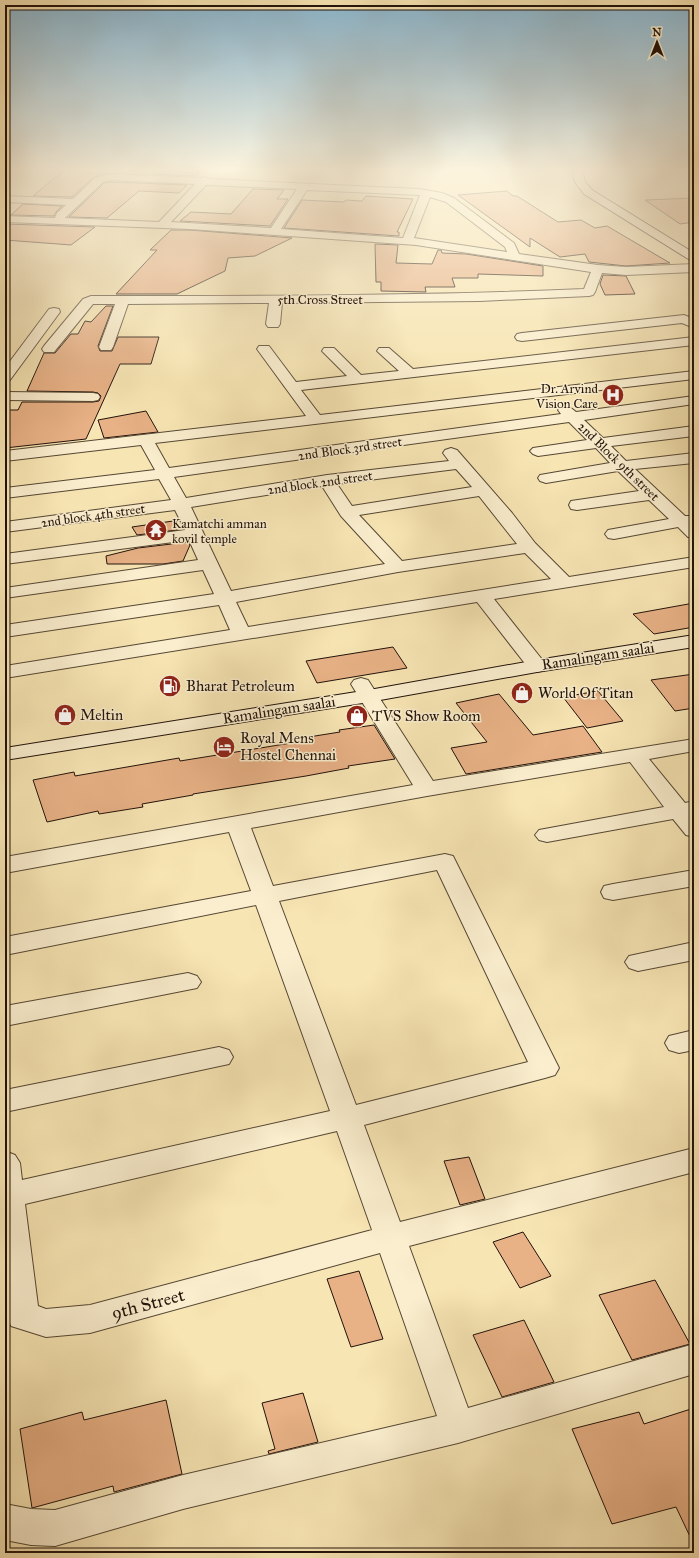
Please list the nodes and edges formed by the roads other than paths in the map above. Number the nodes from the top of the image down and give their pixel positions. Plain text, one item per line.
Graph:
1 (389, 241) edge
2 (504, 241) edge
3 (666, 241) edge
4 (682, 241) edge
5 (406, 242) joint
6 (694, 248) edge
7 (514, 256) junction
8 (694, 258) edge
9 (694, 268) edge
10 (598, 269) junction
11 (276, 299) junction
12 (123, 300) junction
13 (54, 312) dead end
14 (273, 324) dead end
15 (694, 324) edge
16 (522, 337) dead end
17 (694, 340) edge
18 (106, 347) dead end
19 (49, 349) dead end
20 (264, 349) dead end
21 (329, 351) dead end
22 (384, 351) dead end
23 (410, 373) junction
24 (694, 375) edge
25 (5, 377) edge
26 (357, 379) junction
27 (291, 387) junction
28 (541, 393) junction
29 (5, 396) edge
30 (93, 397) dead end
31 (694, 400) edge
32 (573, 417) junction
33 (316, 420) junction
34 (694, 431) edge
35 (437, 436) junction
36 (146, 440) junction
37 (599, 443) junction
38 (538, 451) dead end
39 (5, 456) edge
40 (694, 458) edge
41 (460, 464) junction
42 (622, 466) junction
43 (164, 474) junction
44 (546, 478) dead end
45 (327, 480) junction
46 (483, 490) junction
47 (5, 493) edge
48 (653, 494) junction
49 (181, 504) junction
50 (577, 505) dead end
51 (347, 512) junction
52 (688, 520) edge
53 (5, 527) edge
54 (694, 533) edge
55 (195, 534) junction
56 (614, 534) dead end
57 (529, 547) junction
58 (5, 559) edge
59 (694, 562) edge
60 (209, 564) junction
61 (398, 567) junction
62 (565, 583) junction
63 (5, 593) edge
64 (483, 597) junction
65 (225, 598) junction
66 (694, 629) edge
67 (5, 631) edge
68 (242, 635) junction
69 (694, 641) edge
70 (533, 661) junction
71 (5, 672) edge
72 (365, 690) junction
73 (186, 718) junction
74 (5, 738) edge
75 (694, 745) edge
76 (5, 754) edge
77 (636, 756) junction
78 (427, 789) junction
79 (687, 809) edge
80 (238, 824) junction
81 (694, 830) edge
82 (547, 835) dead end
83 (5, 865) edge
84 (694, 878) edge
85 (613, 892) dead end
86 (264, 896) junction
87 (5, 946) edge
88 (694, 951) edge
89 (638, 962) dead end
90 (188, 982) dead end
91 (5, 1016) edge
92 (219, 1057) dead end
93 (5, 1101) edge
94 (347, 1118) junction
95 (694, 1160) edge
96 (5, 1163) edge
97 (9, 1195) junction
98 (389, 1238) junction
99 (694, 1359) edge
100 (458, 1427) junction
101 (5, 1522) edge

1 - 5 street
2 - 7 street
3 - 8 street
4 - 6 street
5 - 7 street
7 - 10 street
9 - 10 street
10 - 11 street, 5th Cross Street
11 - 12 street, 5th Cross Street
11 - 14 street
12 - 18 street
12 - 19 street, 5th Cross Street
13 - 25 street
15 - 16 street
17 - 23 street
20 - 27 street
21 - 26 street
22 - 23 street
23 - 26 street
24 - 28 street
26 - 27 street
27 - 33 street
28 - 32 street, 2nd Block 9th street
28 - 33 street
29 - 30 street
31 - 32 street, 2nd Block 3rd street
32 - 35 street, 2nd Block 3rd street
32 - 37 street, 2nd Block 9th street
33 - 36 street
34 - 37 street
35 - 41 street
35 - 43 street, 2nd Block 3rd street
36 - 39 street
36 - 43 street
37 - 38 street
37 - 42 street, 2nd Block 9th street
40 - 42 street
41 - 45 street, 2nd block 2nd street
41 - 46 street
42 - 44 street
42 - 48 street, 2nd Block 9th street
43 - 47 street, 2nd Block 3rd street
43 - 49 street
45 - 49 street, 2nd block 2nd street
45 - 51 street
46 - 51 street
46 - 57 street
48 - 50 street
48 - 52 street, 2nd Block 9th street
49 - 53 street, 2nd block 4th street
49 - 55 street
51 - 61 street
52 - 54 street, 2nd Block 9th street
52 - 56 street
55 - 58 street
55 - 60 street
57 - 61 street
57 - 62 street
59 - 62 street
60 - 63 street
60 - 65 street
61 - 65 street
62 - 64 street
64 - 68 street
64 - 70 street
65 - 67 street
65 - 68 street
66 - 70 street
68 - 71 street
69 - 70 street, Ramalingam saalai
70 - 72 street, Ramalingam saalai
72 - 73 street, Ramalingam saalai
72 - 78 street
73 - 74 street
73 - 76 street, Ramalingam saalai
75 - 77 street
77 - 78 street
77 - 79 street
78 - 80 street
79 - 81 street
79 - 82 street
80 - 83 street
80 - 86 street
84 - 85 street
86 - 87 street
86 - 94 street
86 - 94 street
88 - 89 street
90 - 91 street
92 - 93 street
94 - 97 street
94 - 98 street
95 - 98 street
96 - 97 street
97 - 98 street, 9th Street
98 - 100 street
99 - 100 street
100 - 101 street

